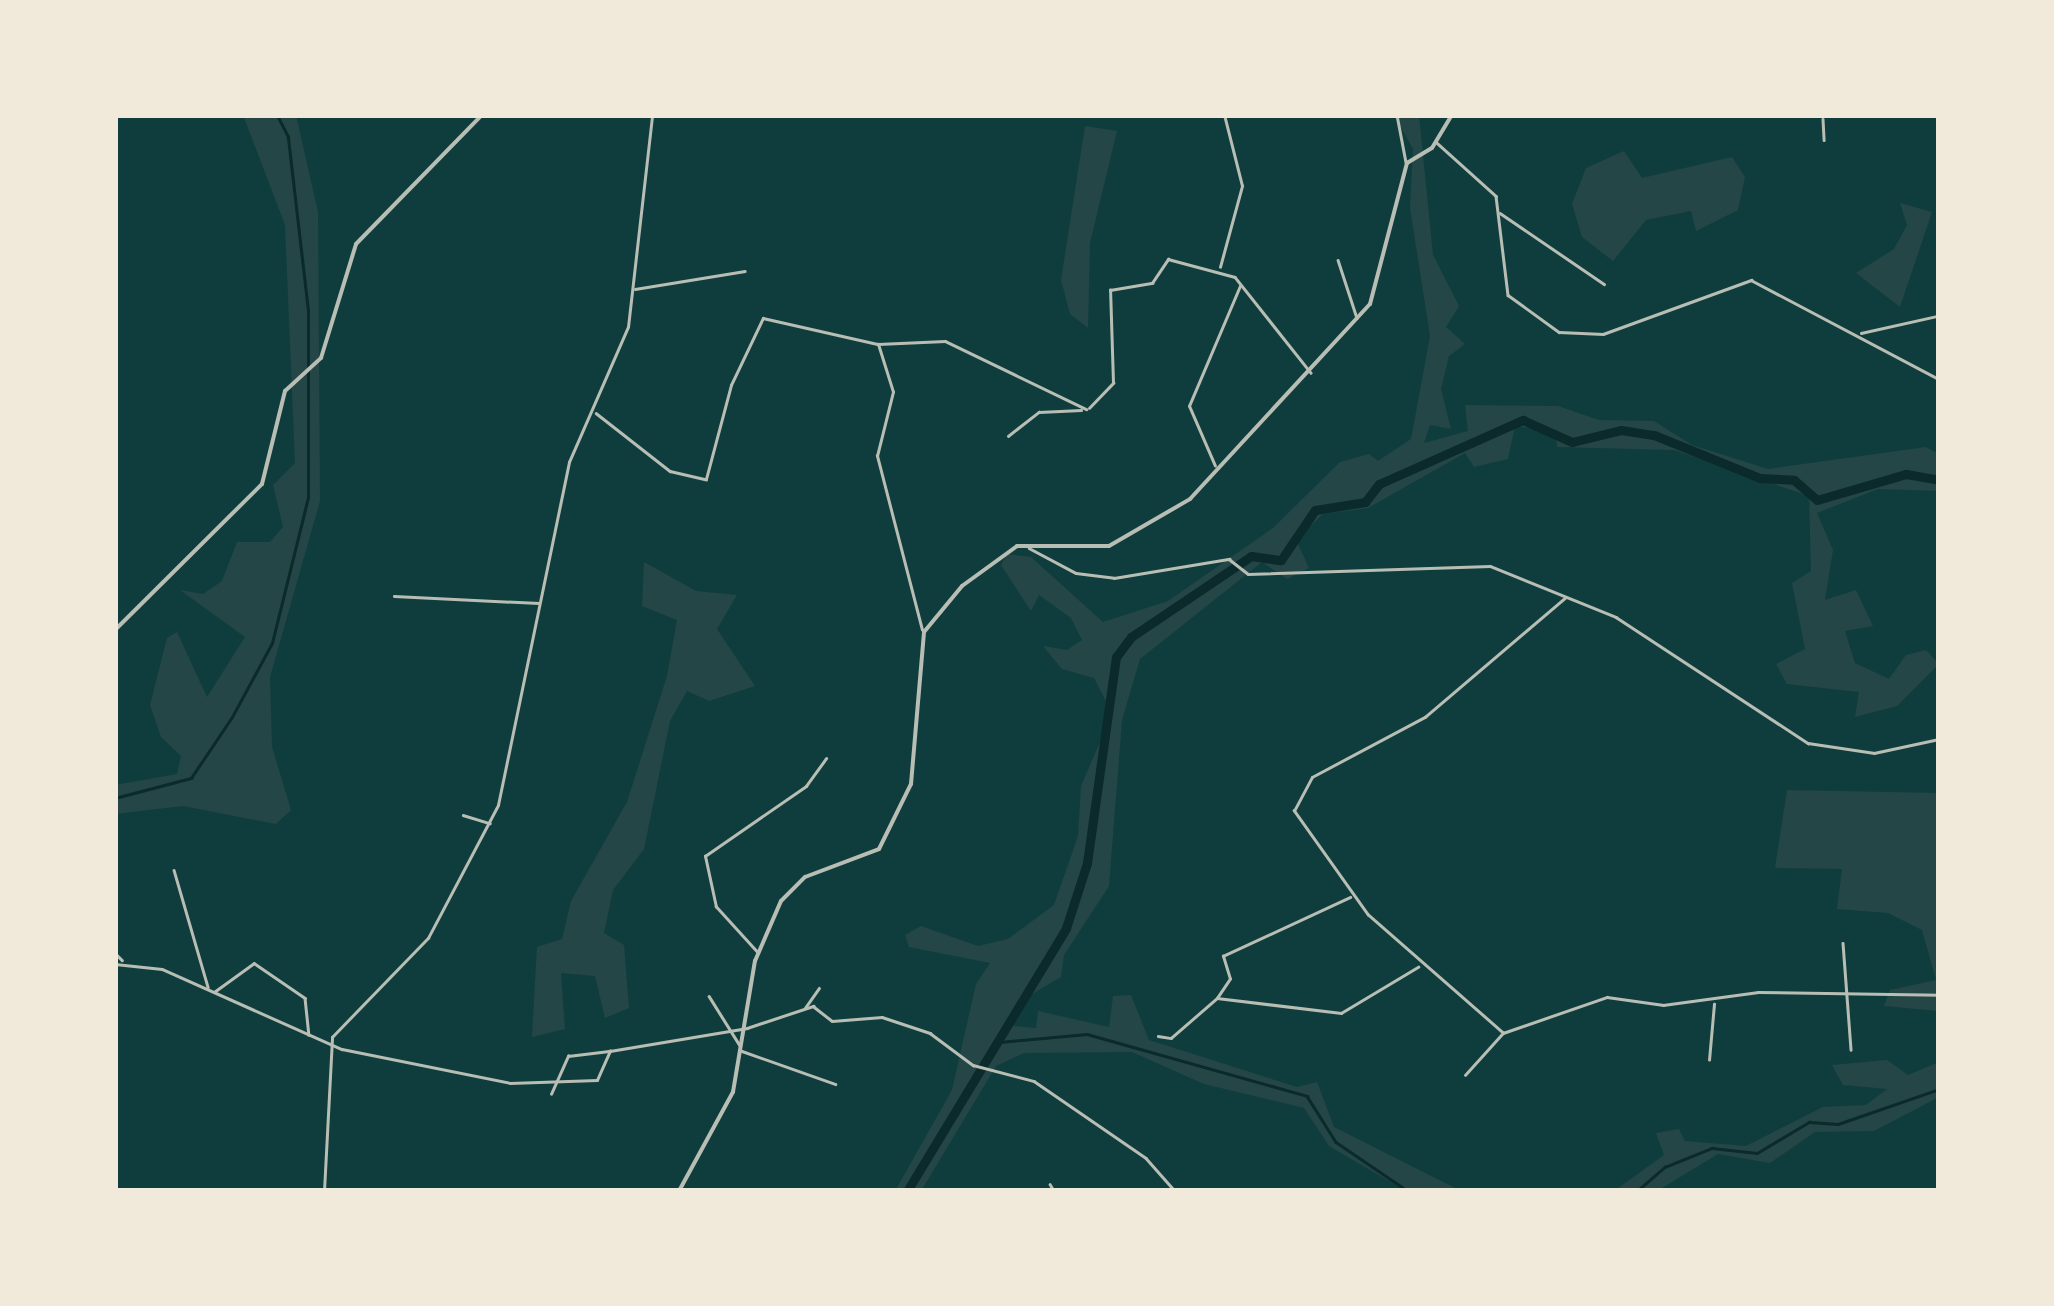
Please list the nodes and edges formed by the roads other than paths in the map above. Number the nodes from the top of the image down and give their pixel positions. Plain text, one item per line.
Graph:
1 (482, 115) edge
2 (652, 115) edge
3 (1224, 115) edge
4 (1397, 115) edge
5 (1452, 115) edge
6 (1791, 115) edge
7 (1900, 115) edge
8 (1800, 116) edge
9 (1822, 119) junction
10 (1824, 140) dead end
11 (1436, 142) junction
12 (1407, 164) junction
13 (1499, 213) junction
14 (1338, 260) dead end
15 (1219, 269) junction
16 (745, 272) dead end
17 (1604, 284) dead end
18 (1240, 285) junction
19 (634, 289) junction
20 (1938, 316) edge
21 (1358, 320) junction
22 (1858, 334) junction
23 (878, 344) junction
24 (1311, 373) junction
25 (1939, 379) edge
26 (1086, 409) junction
27 (594, 411) junction
28 (1008, 436) dead end
29 (1215, 466) junction
30 (1018, 546) junction
31 (394, 596) dead end
32 (1566, 596) junction
33 (541, 603) junction
34 (115, 630) edge
35 (924, 632) junction
36 (1939, 739) edge
37 (826, 758) dead end
38 (463, 815) dead end
39 (492, 824) junction
40 (174, 870) dead end
41 (1351, 896) junction
42 (1843, 942) dead end
43 (115, 953) edge
44 (758, 953) junction
45 (124, 961) junction
46 (115, 964) edge
47 (1420, 967) junction
48 (819, 988) dead end
49 (211, 991) junction
50 (1846, 995) junction
51 (1939, 995) edge
52 (709, 996) dead end
53 (1217, 998) junction
54 (1714, 1002) junction
55 (804, 1008) junction
56 (747, 1028) junction
57 (723, 1031) junction
58 (1503, 1033) junction
59 (1158, 1036) dead end
60 (309, 1037) junction
61 (330, 1045) junction
62 (1851, 1050) dead end
63 (610, 1051) junction
64 (744, 1055) junction
65 (1709, 1060) dead end
66 (1465, 1075) dead end
67 (550, 1082) junction
68 (835, 1084) dead end
69 (551, 1094) dead end
70 (1050, 1184) dead end
71 (324, 1191) edge
72 (679, 1191) edge
73 (1054, 1191) edge
74 (1176, 1191) edge

1 - 34 street
2 - 19 street
3 - 15 street
4 - 12 street
5 - 11 street
6 - 8 street
7 - 9 street
8 - 9 street
9 - 10 street
11 - 12 street
11 - 13 street
12 - 21 street
13 - 17 street
13 - 22 street
14 - 21 street
15 - 18 street
15 - 26 street
16 - 19 street
18 - 24 street
18 - 29 street
19 - 27 street
20 - 22 street
21 - 24 street
22 - 25 street
23 - 26 street
23 - 27 street
23 - 35 street
24 - 29 street
26 - 28 street
27 - 33 street
29 - 30 street
30 - 32 street
30 - 35 street
31 - 33 street
32 - 36 street
32 - 41 street
33 - 39 street
35 - 44 street
37 - 44 street
38 - 39 street
39 - 61 street
40 - 49 street
41 - 47 street
41 - 53 street
42 - 50 street
43 - 45 street
44 - 56 street
45 - 46 street
45 - 49 street
47 - 53 street
47 - 58 street
48 - 55 street
49 - 60 street
49 - 60 street
50 - 51 street
50 - 54 street
50 - 62 street
52 - 57 street
53 - 59 street
54 - 58 street
54 - 65 street
55 - 56 street
55 - 74 street
56 - 57 street
56 - 64 street
57 - 63 street
57 - 64 street
58 - 66 street
60 - 61 street
61 - 67 street
61 - 71 street
63 - 67 street
63 - 67 street
64 - 68 street
64 - 72 street
67 - 69 street
70 - 73 street

